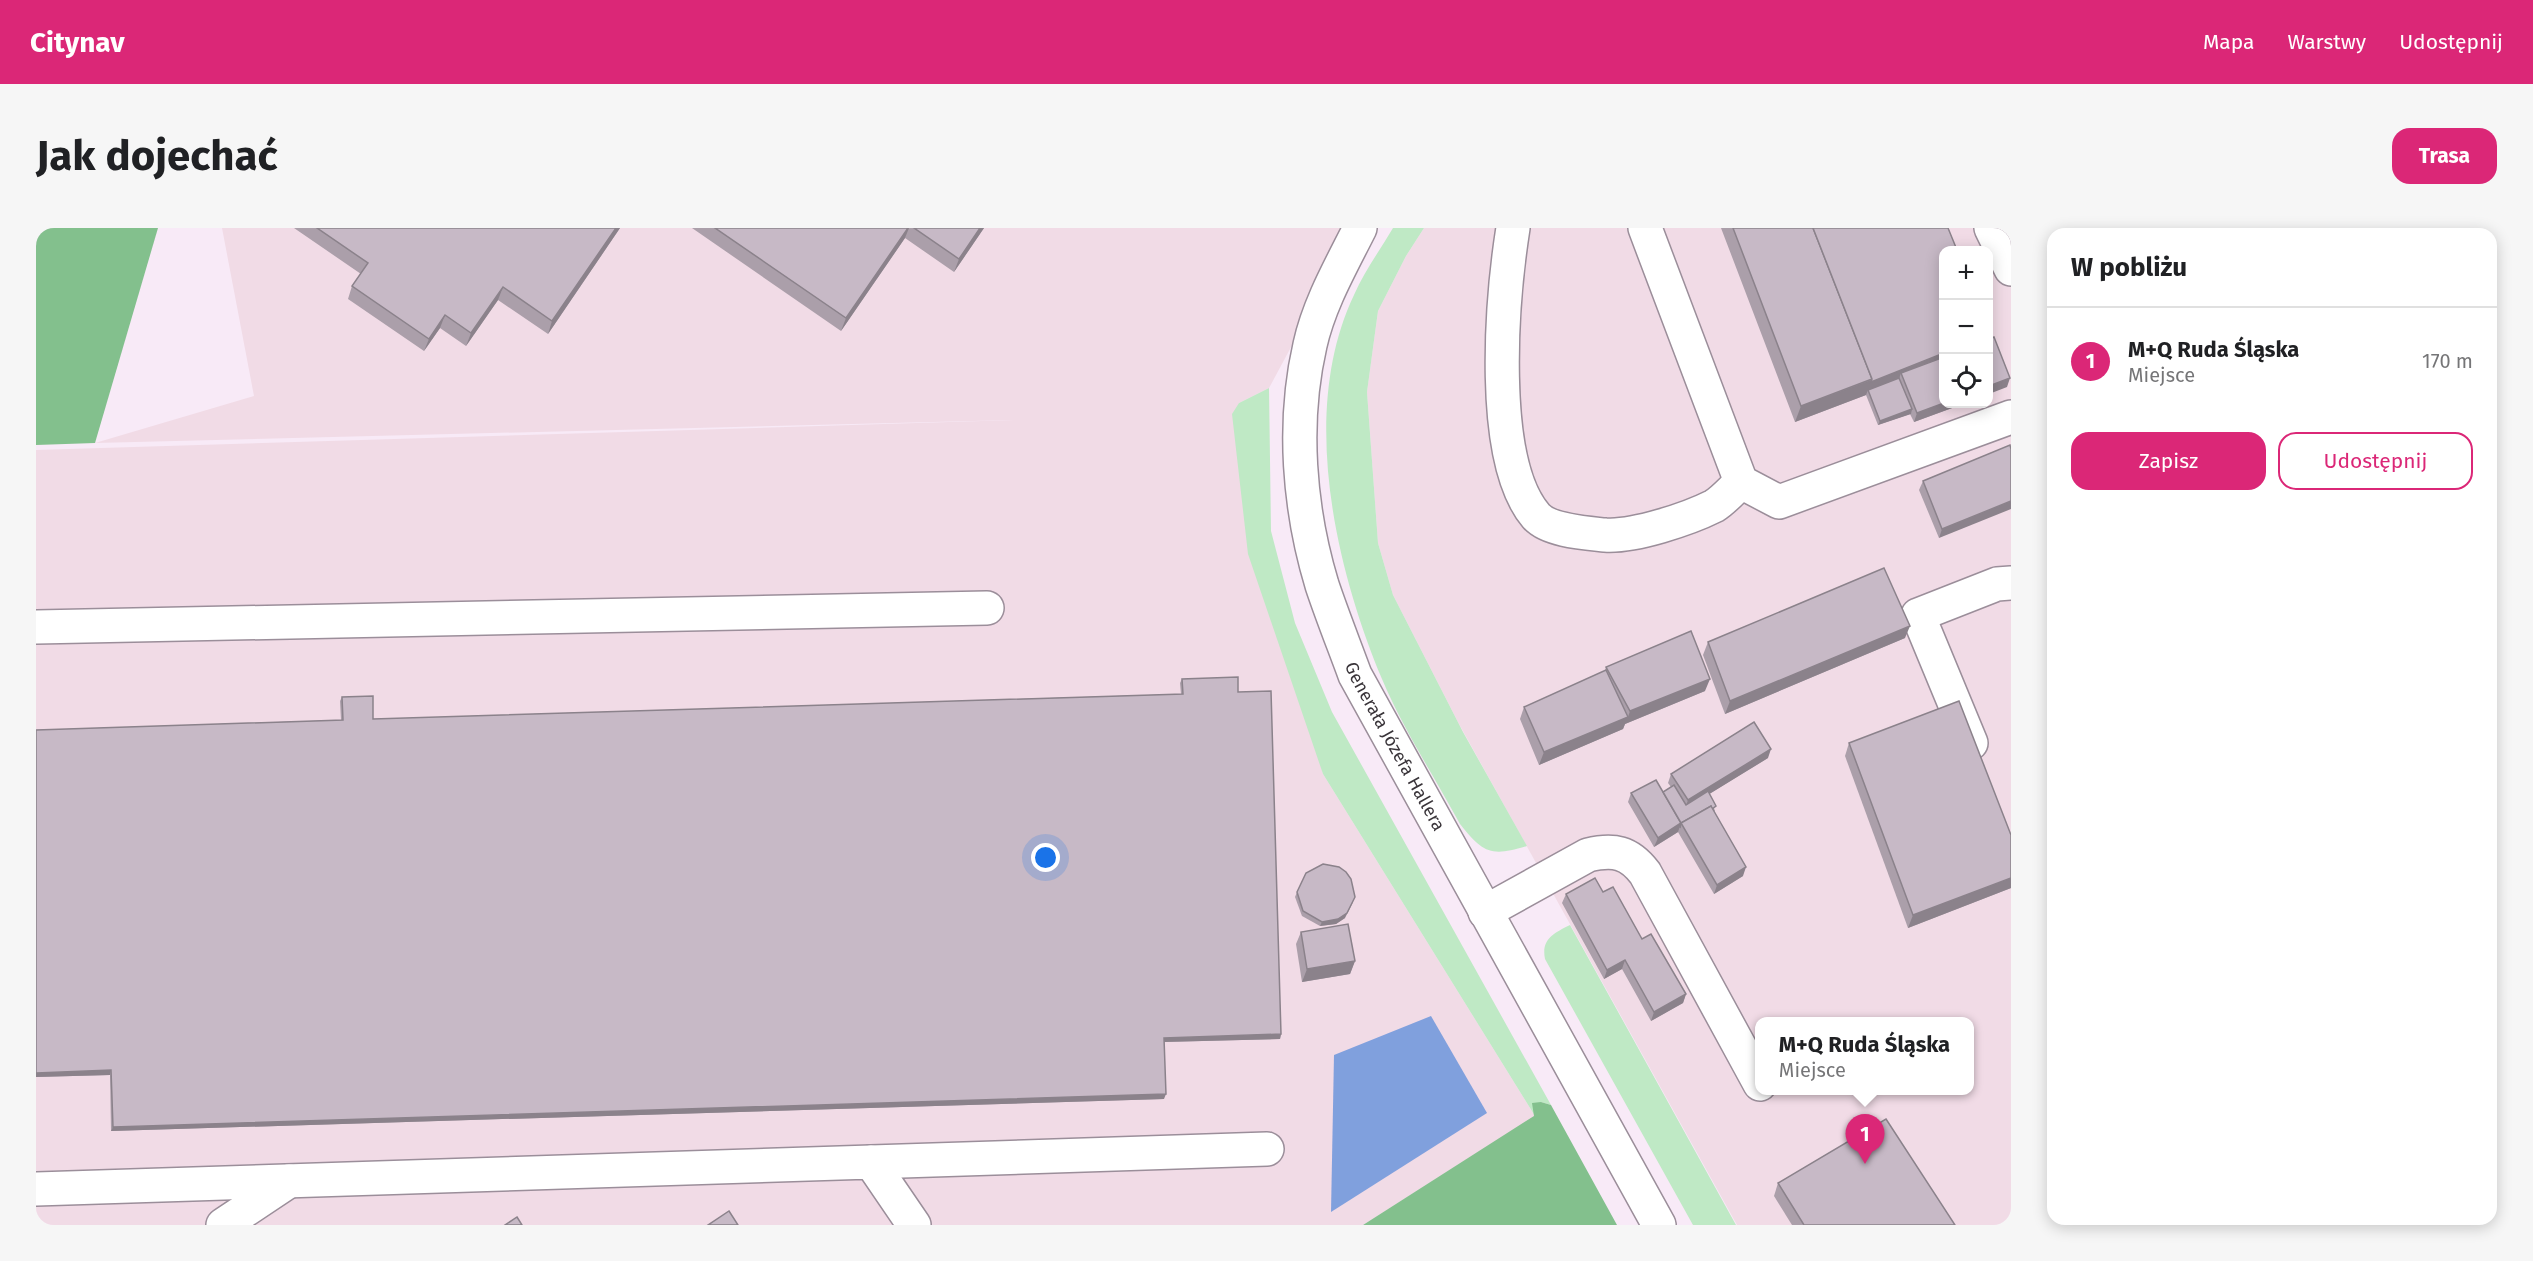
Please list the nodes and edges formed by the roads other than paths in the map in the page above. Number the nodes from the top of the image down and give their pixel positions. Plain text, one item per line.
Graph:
1 (1360, 228) edge
2 (1513, 228) edge
3 (1645, 228) edge
4 (1991, 228) edge
5 (2011, 269) edge
6 (2011, 417) edge
7 (1742, 482) junction
8 (2011, 584) edge
9 (987, 608) dead end
10 (36, 627) edge
11 (1984, 775) edge
12 (1485, 912) junction
13 (1755, 1074) edge
14 (1268, 1149) dead end
15 (871, 1162) junction
16 (290, 1181) junction
17 (36, 1189) edge
18 (223, 1225) edge
19 (914, 1225) edge
20 (1659, 1225) edge

1 - 12 street, Generała Józefa Hallera
2 - 7 street
3 - 7 street
4 - 5 street
6 - 7 street
8 - 11 street
9 - 10 street
12 - 13 street
12 - 20 street, Generała Józefa Hallera
14 - 15 street
15 - 16 street
15 - 19 street
16 - 17 street
16 - 18 street

